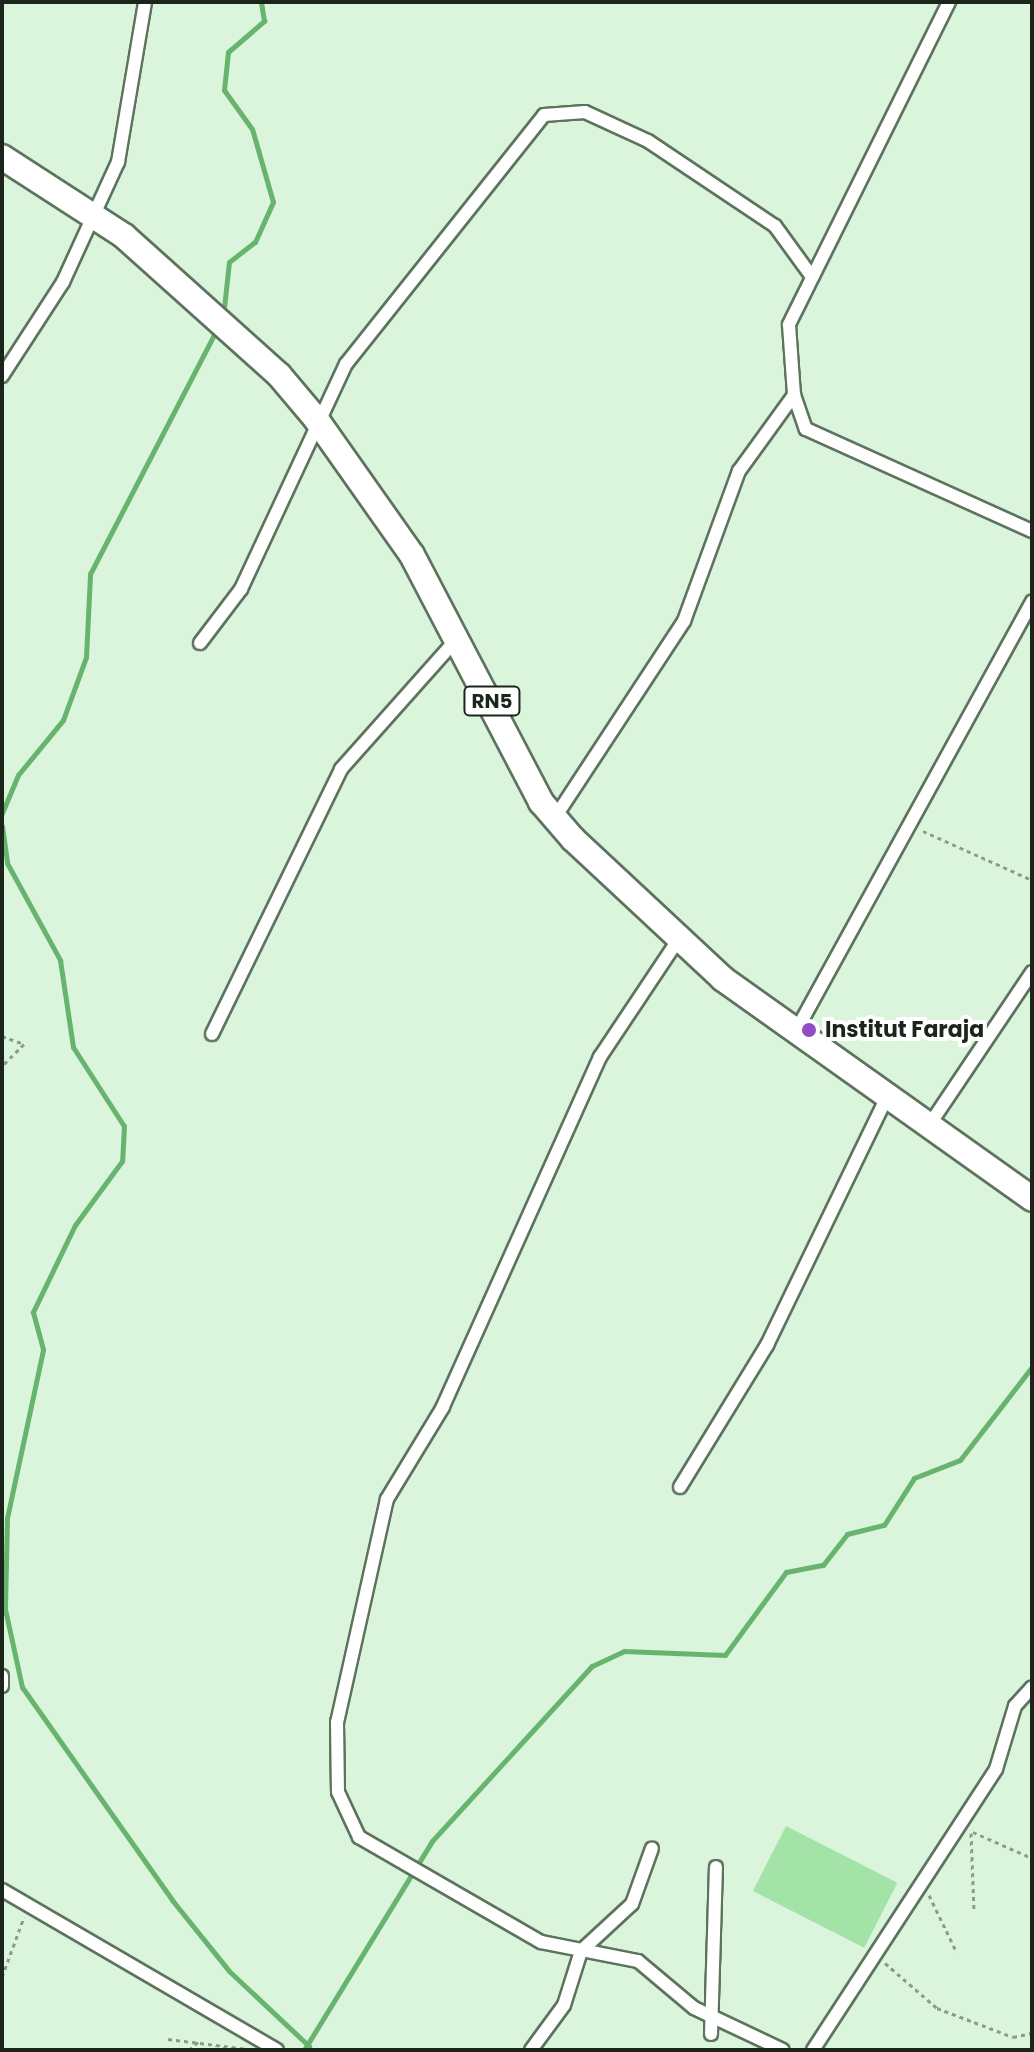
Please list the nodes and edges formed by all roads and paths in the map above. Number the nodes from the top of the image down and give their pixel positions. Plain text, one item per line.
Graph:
1 (145, 2) edge
2 (949, 2) edge
3 (2, 157) edge
4 (96, 213) junction
5 (812, 277) junction
6 (2, 376) edge
7 (794, 395) junction
8 (316, 419) junction
9 (1032, 531) edge
10 (1032, 602) edge
11 (460, 636) junction
12 (200, 643) dead end
13 (554, 819) junction
14 (912, 826) junction
15 (1032, 880) edge
16 (678, 940) junction
17 (1032, 972) edge
18 (796, 1031) junction
19 (212, 1034) dead end
20 (2, 1036) edge
21 (2, 1066) edge
22 (888, 1095) junction
23 (930, 1124) junction
24 (1028, 1193) edge
25 (680, 1487) dead end
26 (2, 1676) edge
27 (2, 1686) edge
28 (1032, 1687) edge
29 (966, 1825) junction
30 (652, 1848) dead end
31 (1032, 1858) edge
32 (716, 1867) dead end
33 (925, 1870) junction
34 (2, 1890) edge
35 (31, 1909) junction
36 (974, 1910) dead end
37 (581, 1951) junction
38 (873, 1952) junction
39 (957, 1953) dead end
40 (2, 1977) edge
41 (710, 2017) junction
42 (1032, 2033) edge
43 (711, 2034) dead end
44 (168, 2039) dead end
45 (199, 2041) junction
46 (189, 2050) edge
47 (250, 2050) edge
48 (277, 2050) edge
49 (531, 2050) edge
50 (783, 2050) edge
51 (813, 2050) edge

1 - 4 street
2 - 5 street
3 - 4 highway, RN5
4 - 6 street
4 - 8 highway, RN5
5 - 7 street
5 - 8 street
7 - 9 street
7 - 13 street
8 - 11 highway, RN5
8 - 12 street
10 - 14 street
11 - 13 highway, RN5
11 - 19 street
13 - 16 highway, RN5
14 - 15 path
14 - 18 street
16 - 18 highway, RN5
16 - 37 street
17 - 23 street
18 - 22 highway, RN5
20 - 21 path
22 - 23 highway, RN5
22 - 25 street
23 - 24 highway, RN5
26 - 27 street
28 - 29 street
29 - 31 path
29 - 33 street
29 - 36 path
30 - 37 street
32 - 41 street
33 - 38 street
33 - 39 path
34 - 35 street
35 - 40 path
35 - 48 street
37 - 41 street
37 - 49 street
38 - 42 path
38 - 51 street
41 - 43 street
41 - 50 street
44 - 45 path
45 - 46 path
45 - 47 path

